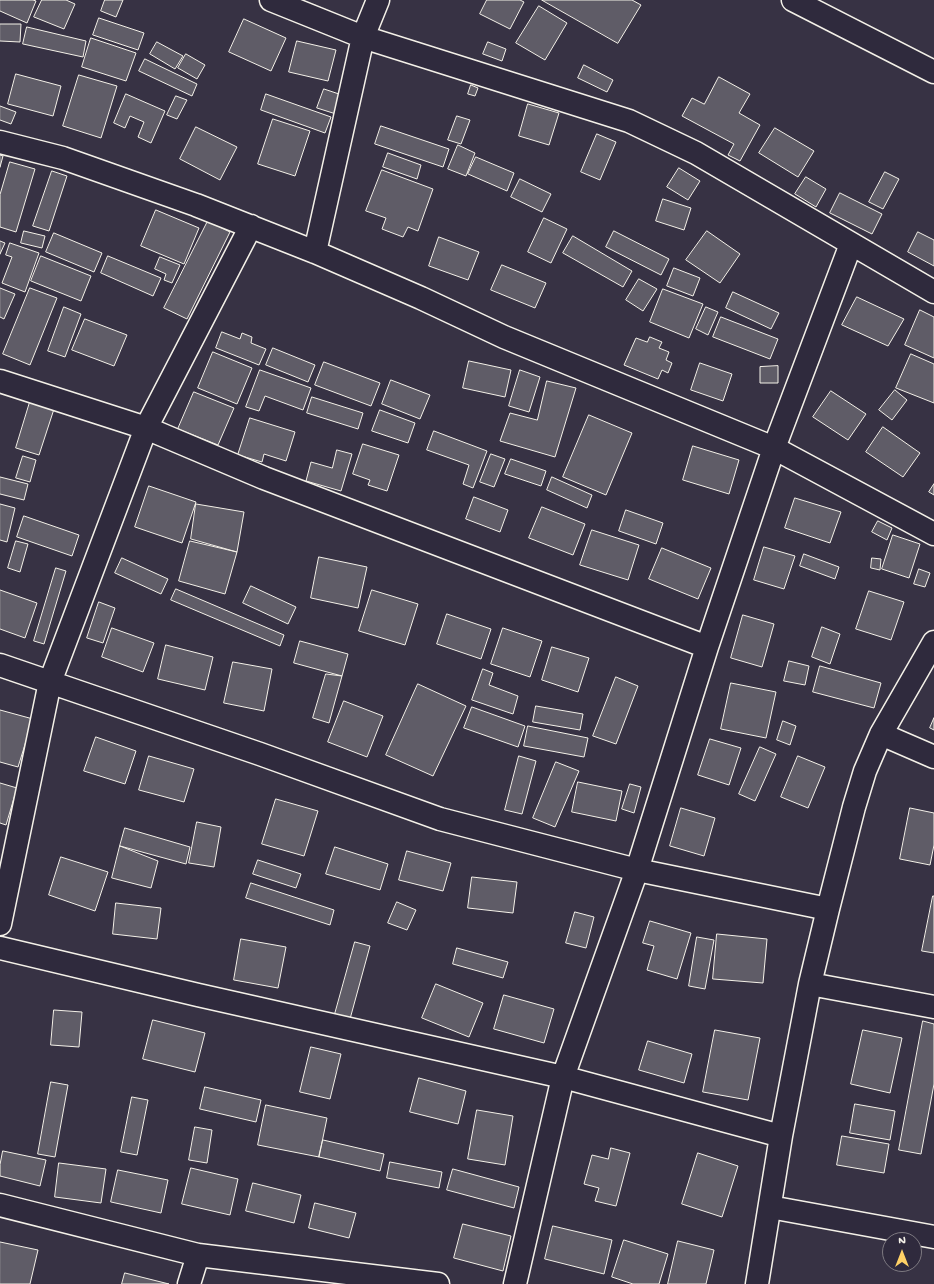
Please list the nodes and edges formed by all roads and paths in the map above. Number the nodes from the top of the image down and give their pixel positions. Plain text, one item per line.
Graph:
1 (272, 0) edge
2 (378, 0) edge
3 (793, 0) edge
4 (363, 37) junction
5 (934, 72) edge
6 (0, 142) edge
7 (251, 226) junction
8 (851, 244) junction
9 (315, 252) junction
10 (934, 292) edge
11 (0, 381) edge
12 (146, 428) junction
13 (774, 448) junction
14 (934, 534) edge
15 (934, 642) edge
16 (706, 647) junction
17 (0, 665) edge
18 (50, 682) junction
19 (881, 734) junction
20 (934, 757) edge
21 (637, 870) junction
22 (828, 909) junction
23 (0, 924) edge
24 (0, 948) edge
25 (810, 984) junction
26 (934, 1007) edge
27 (563, 1077) junction
28 (781, 1136) junction
29 (0, 1205) edge
30 (770, 1207) junction
31 (934, 1237) edge
32 (198, 1255) junction
33 (189, 1284) edge
34 (438, 1284) edge
35 (515, 1284) edge
36 (757, 1284) edge

1 - 4 street
2 - 4 street
3 - 5 street
4 - 8 street
4 - 9 street
6 - 7 street
7 - 9 street
7 - 12 street
8 - 10 street
8 - 13 street
9 - 13 street
11 - 12 street
12 - 16 street
12 - 18 street
13 - 14 street
13 - 16 street
15 - 19 street
16 - 21 street
17 - 18 street
18 - 21 street
18 - 23 street
19 - 20 street
19 - 22 street
21 - 22 street
21 - 27 street
22 - 25 street
24 - 27 street
25 - 26 street
25 - 28 street
27 - 28 street
27 - 35 street
28 - 30 street
29 - 32 street
30 - 31 street
30 - 36 street
32 - 33 street
32 - 34 street

